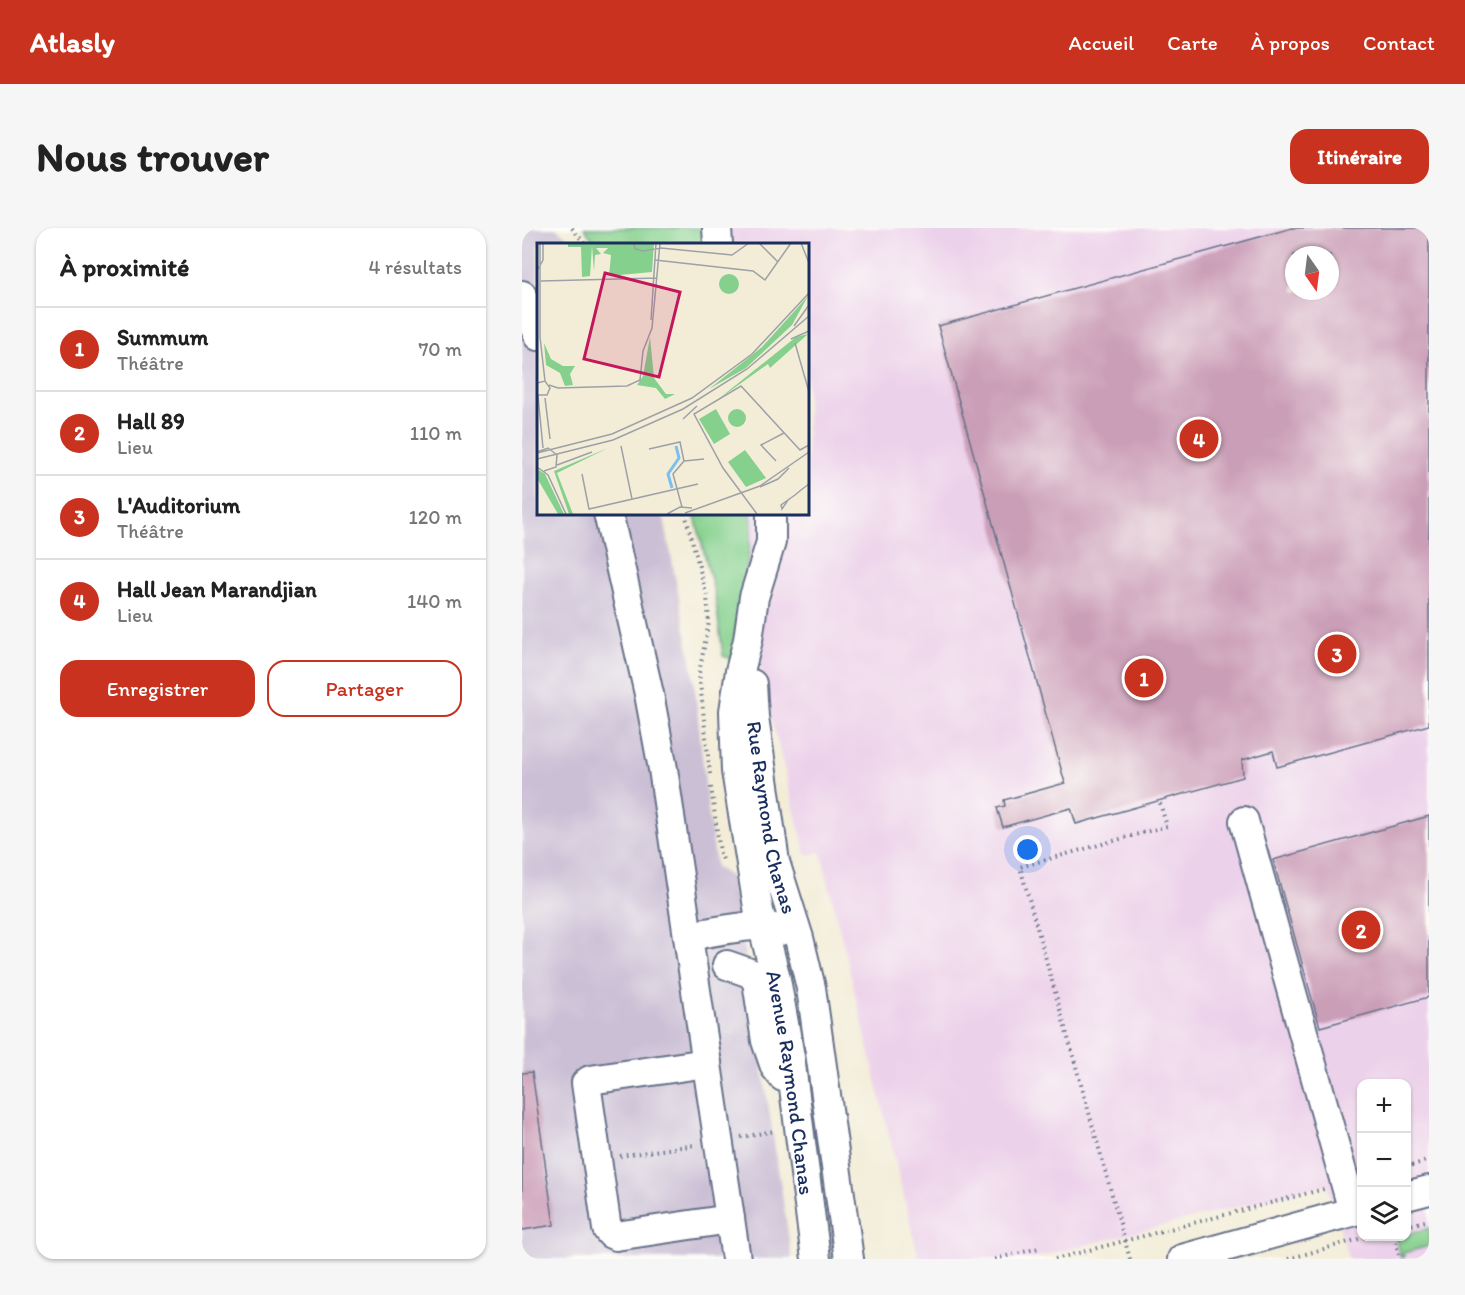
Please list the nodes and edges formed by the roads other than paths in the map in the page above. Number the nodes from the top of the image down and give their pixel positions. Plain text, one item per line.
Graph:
1 (717, 228) edge
2 (718, 243) edge
3 (522, 295) edge
4 (537, 333) edge
5 (608, 514) edge
6 (771, 514) edge
7 (1244, 821) dead end
8 (772, 924) junction
9 (689, 936) junction
10 (727, 965) junction
11 (694, 970) junction
12 (785, 976) junction
13 (707, 1063) junction
14 (796, 1102) junction
15 (836, 1165) junction
16 (1429, 1190) edge
17 (1411, 1195) edge
18 (1357, 1210) edge
19 (730, 1219) junction
20 (736, 1259) edge
21 (816, 1259) edge
22 (849, 1259) edge
23 (1182, 1259) edge

1 - 2 street
3 - 4 street
5 - 9 street
6 - 8 street, Rue Raymond Chanas
7 - 18 street
8 - 9 street
8 - 10 street
8 - 12 street, Avenue Raymond Chanas
8 - 15 street, Rue Raymond Chanas
9 - 11 street
10 - 11 street
10 - 14 street
11 - 13 street
12 - 14 street, Avenue Raymond Chanas
12 - 15 street
13 - 19 street
13 - 19 street
14 - 21 street, Avenue Raymond Chanas
15 - 22 street, Rue Raymond Chanas
16 - 17 street
18 - 23 street
19 - 20 street

